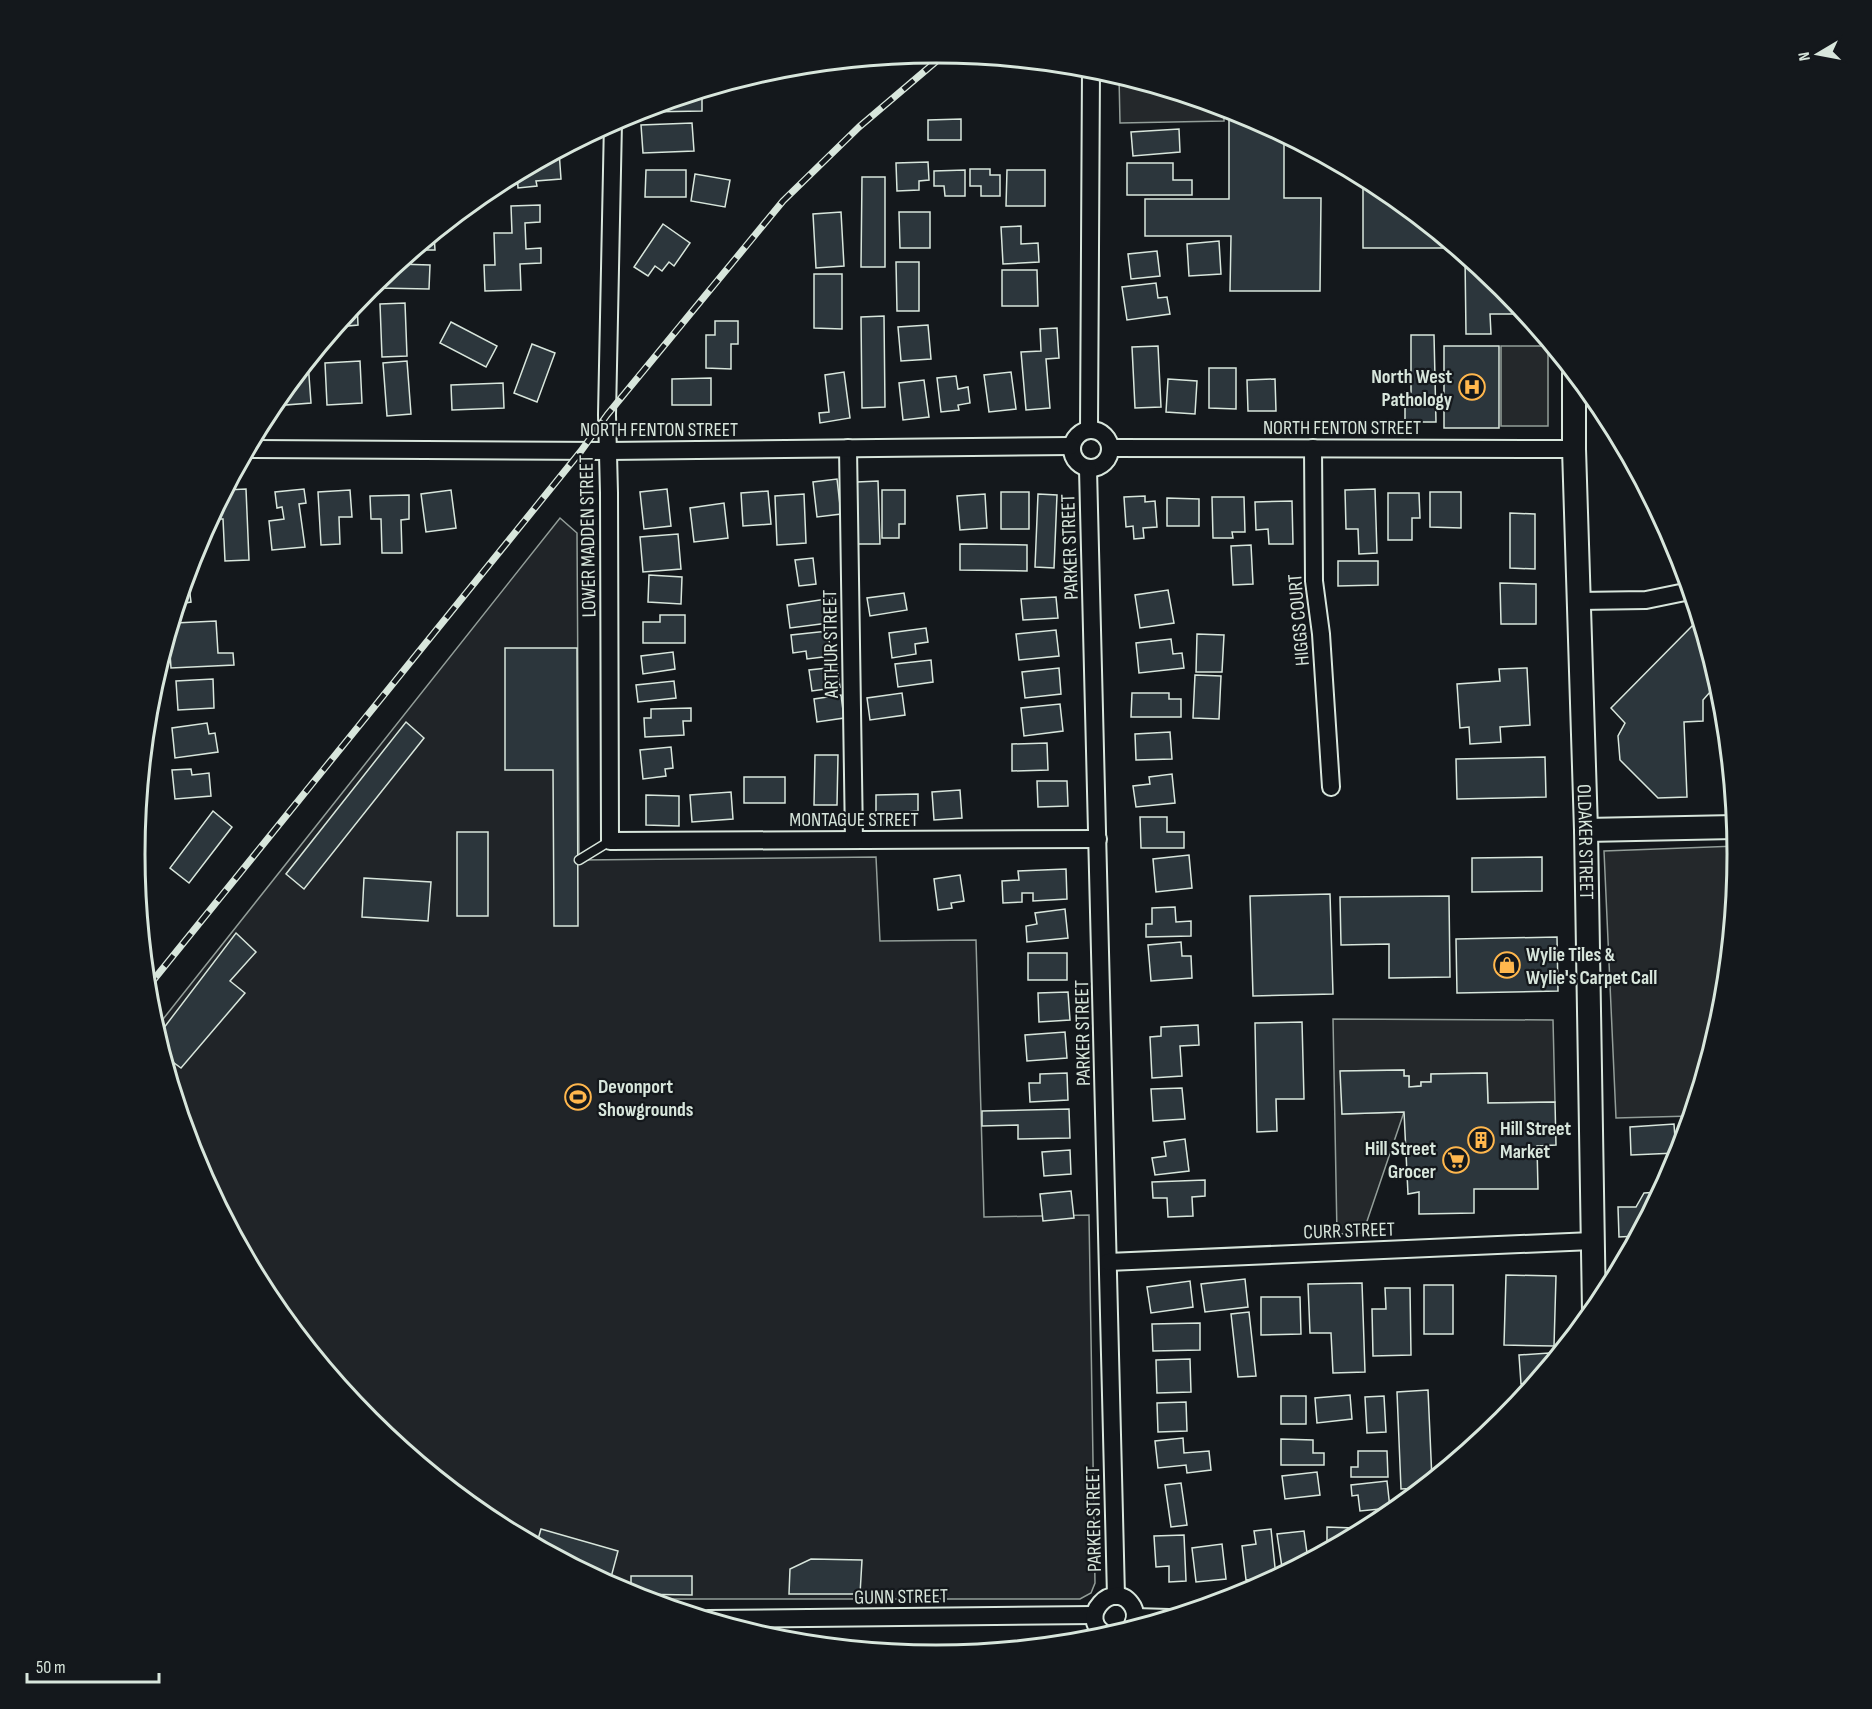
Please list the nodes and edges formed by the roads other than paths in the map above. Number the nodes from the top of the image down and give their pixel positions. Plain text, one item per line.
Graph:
1 (1091, 78) edge
2 (613, 132) edge
3 (1574, 387) edge
4 (1089, 430) junction
5 (1071, 446) junction
6 (848, 448) junction
7 (1110, 448) junction
8 (1313, 448) junction
9 (257, 449) edge
10 (1574, 449) junction
11 (608, 451) junction
12 (1088, 469) junction
13 (1682, 593) edge
14 (1579, 601) junction
15 (1331, 788) dead end
16 (1726, 827) edge
17 (1586, 830) junction
18 (1098, 839) junction
19 (854, 840) junction
20 (610, 841) junction
21 (579, 860) dead end
22 (1592, 1241) junction
23 (1108, 1262) junction
24 (1594, 1295) edge
25 (1116, 1596) junction
26 (1094, 1615) junction
27 (730, 1619) edge
28 (1133, 1621) edge
29 (1099, 1629) edge

1 - 4 street
2 - 11 street, LOWER MADDEN STREET
3 - 10 main road, OLDAKER STREET
4 - 5 street
4 - 7 street
5 - 6 street, NORTH FENTON STREET
5 - 12 street
6 - 11 street, NORTH FENTON STREET
6 - 19 street, ARTHUR STREET
7 - 8 street, NORTH FENTON STREET
7 - 12 street
8 - 10 street, NORTH FENTON STREET
8 - 15 street, HIGGS COURT
9 - 11 street, NORTH FENTON STREET
10 - 14 main road, OLDAKER STREET
11 - 20 street, LOWER MADDEN STREET
12 - 18 street, PARKER STREET
13 - 14 street
14 - 17 main road, OLDAKER STREET
16 - 17 main road
17 - 22 main road, OLDAKER STREET
18 - 19 street, MONTAGUE STREET
18 - 23 street, PARKER STREET
19 - 20 street, MONTAGUE STREET
20 - 21 lane
22 - 23 street, CURR STREET
22 - 24 main road, OLDAKER STREET
23 - 25 street, PARKER STREET
25 - 26 street
25 - 28 street
26 - 27 street, GUNN STREET
26 - 29 street

